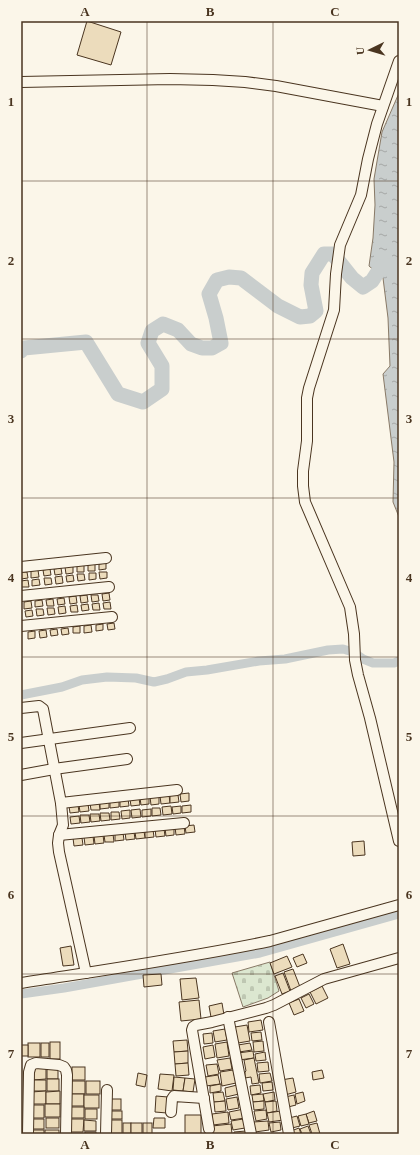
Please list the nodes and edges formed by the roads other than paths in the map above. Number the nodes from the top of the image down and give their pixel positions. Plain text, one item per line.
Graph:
1 (399, 61) edge
2 (21, 82) edge
3 (383, 106) junction
4 (106, 558) dead end
5 (21, 567) edge
6 (109, 587) dead end
7 (21, 596) edge
8 (112, 617) dead end
9 (21, 626) edge
10 (21, 708) edge
11 (130, 728) dead end
12 (48, 739) junction
13 (21, 743) edge
14 (127, 759) dead end
15 (54, 769) junction
16 (21, 775) edge
17 (177, 790) dead end
18 (61, 803) junction
19 (184, 823) dead end
20 (59, 835) junction
21 (399, 841) edge
22 (399, 905) edge
23 (399, 958) edge
24 (86, 973) junction
25 (21, 983) edge
26 (228, 1017) junction
27 (269, 1022) dead end
28 (107, 1090) dead end
29 (204, 1098) junction
30 (171, 1112) dead end
31 (209, 1129) dead end
32 (28, 1134) edge
33 (66, 1134) edge
34 (106, 1134) edge
35 (252, 1134) edge
36 (289, 1134) edge

1 - 3 street
2 - 3 street
3 - 21 street
4 - 5 street
6 - 7 street
8 - 9 street
10 - 12 street
11 - 12 street
12 - 13 street
12 - 15 street
14 - 15 street
15 - 16 street
15 - 18 street
17 - 18 street
18 - 20 street
19 - 20 street
20 - 24 street
22 - 24 street
23 - 26 street
24 - 25 street
26 - 29 street
26 - 35 street
27 - 36 street
28 - 34 street
29 - 30 street
29 - 31 street
32 - 33 street

